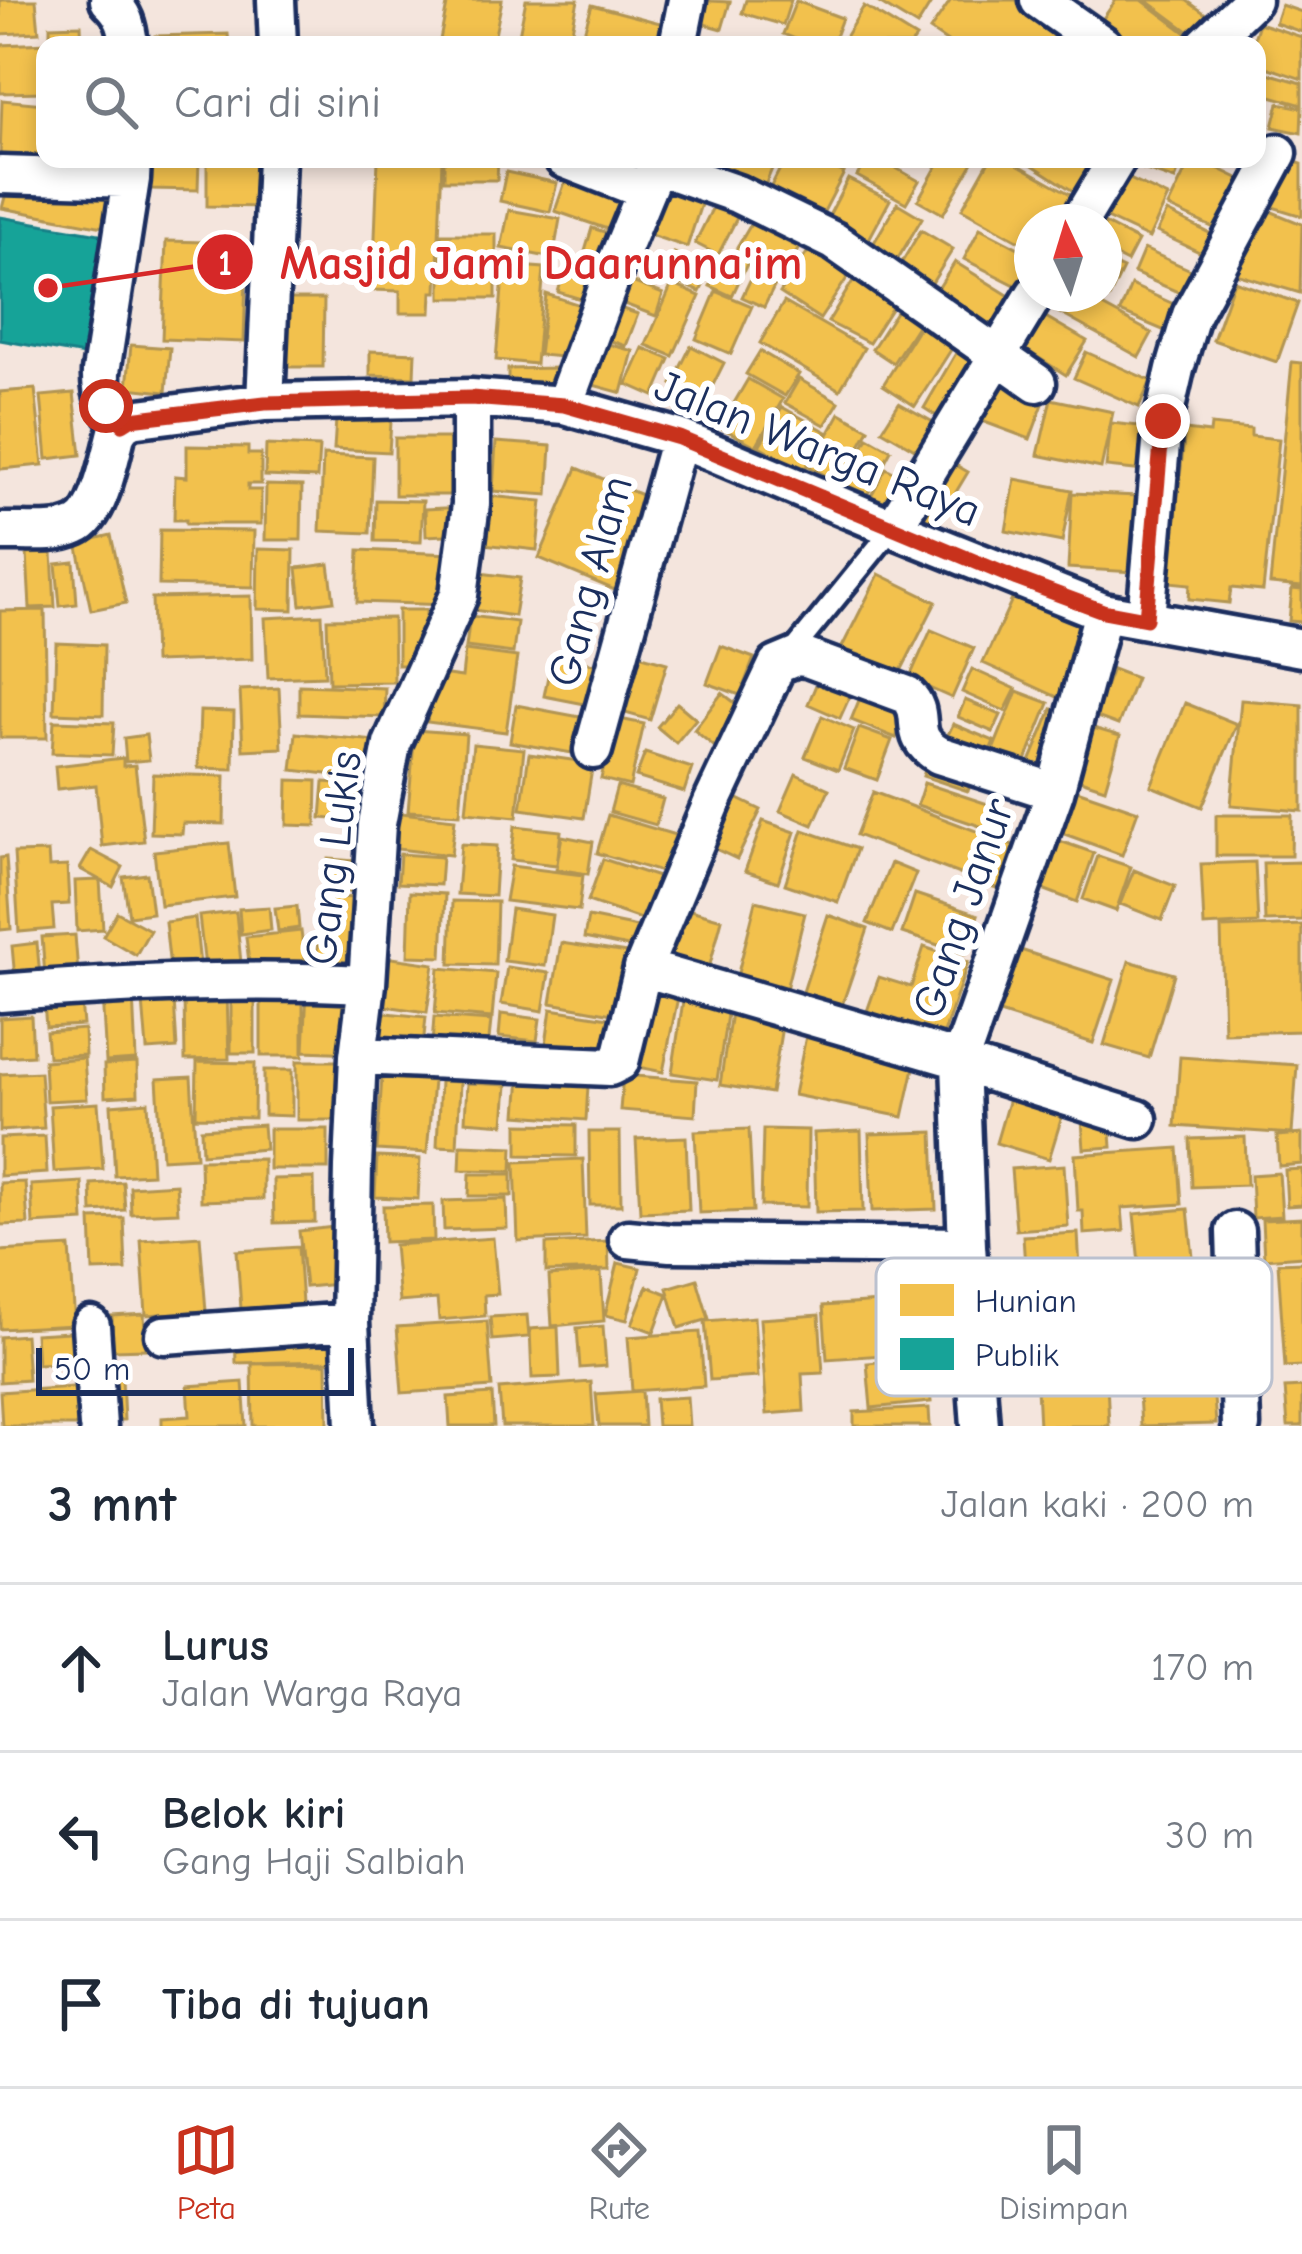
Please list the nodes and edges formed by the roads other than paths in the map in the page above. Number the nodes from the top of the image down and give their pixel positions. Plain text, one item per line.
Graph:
1 (276, 0) edge
2 (687, 0) edge
3 (1040, 0) edge
4 (1252, 0) edge
5 (278, 36) edge
6 (680, 36) edge
7 (1090, 36) edge
8 (1214, 36) edge
9 (1279, 151) edge
10 (276, 168) edge
11 (1112, 168) edge
12 (132, 169) edge
13 (654, 172) edge
14 (1, 175) edge
15 (1090, 204) edge
16 (1024, 312) edge
17 (997, 356) junction
18 (1037, 383) dead end
19 (471, 398) junction
20 (265, 403) junction
21 (564, 405) junction
22 (123, 424) junction
23 (679, 438) junction
24 (892, 528) junction
25 (0, 532) edge
26 (1103, 611) junction
27 (1146, 619) junction
28 (1302, 648) edge
29 (786, 660) junction
30 (593, 750) dead end
31 (1055, 792) junction
32 (643, 968) junction
33 (367, 984) junction
34 (0, 993) edge
35 (358, 1056) junction
36 (1138, 1119) dead end
37 (1235, 1231) dead end
38 (628, 1239) dead end
39 (968, 1246) junction
40 (969, 1258) edge
41 (1236, 1258) edge
42 (350, 1322) junction
43 (91, 1326) dead end
44 (164, 1335) dead end
45 (978, 1396) edge
46 (1239, 1396) edge
47 (98, 1426) edge
48 (355, 1426) edge
49 (980, 1426) edge
50 (1240, 1426) edge

1 - 5 street
2 - 6 street
3 - 7 street
4 - 8 street
9 - 27 street
10 - 20 street
11 - 15 street
12 - 14 street
12 - 22 street
13 - 17 street
13 - 21 street
16 - 17 street
17 - 18 street
17 - 24 street
19 - 20 street, Jalan Warga Raya
19 - 21 street, Jalan Warga Raya
19 - 33 street, Gang Lukis
20 - 22 street, Jalan Warga Raya
21 - 23 street, Jalan Warga Raya
22 - 25 street
23 - 24 street, Jalan Warga Raya
23 - 30 street, Gang Alam
24 - 26 street, Jalan Warga Raya
24 - 29 lane
26 - 27 street, Jalan Warga Raya
26 - 31 street, Gang Janur
27 - 28 street, Jalan Warga Raya
29 - 31 street
29 - 32 street
31 - 32 street, Gang Janur
32 - 35 street
33 - 34 street
33 - 35 street, Gang Lukis
35 - 42 street, Gang Lukis
36 - 39 street
37 - 41 street
38 - 39 street
39 - 40 street
42 - 44 street
42 - 48 street, Gang Lukis
43 - 47 street
45 - 49 street
46 - 50 street

